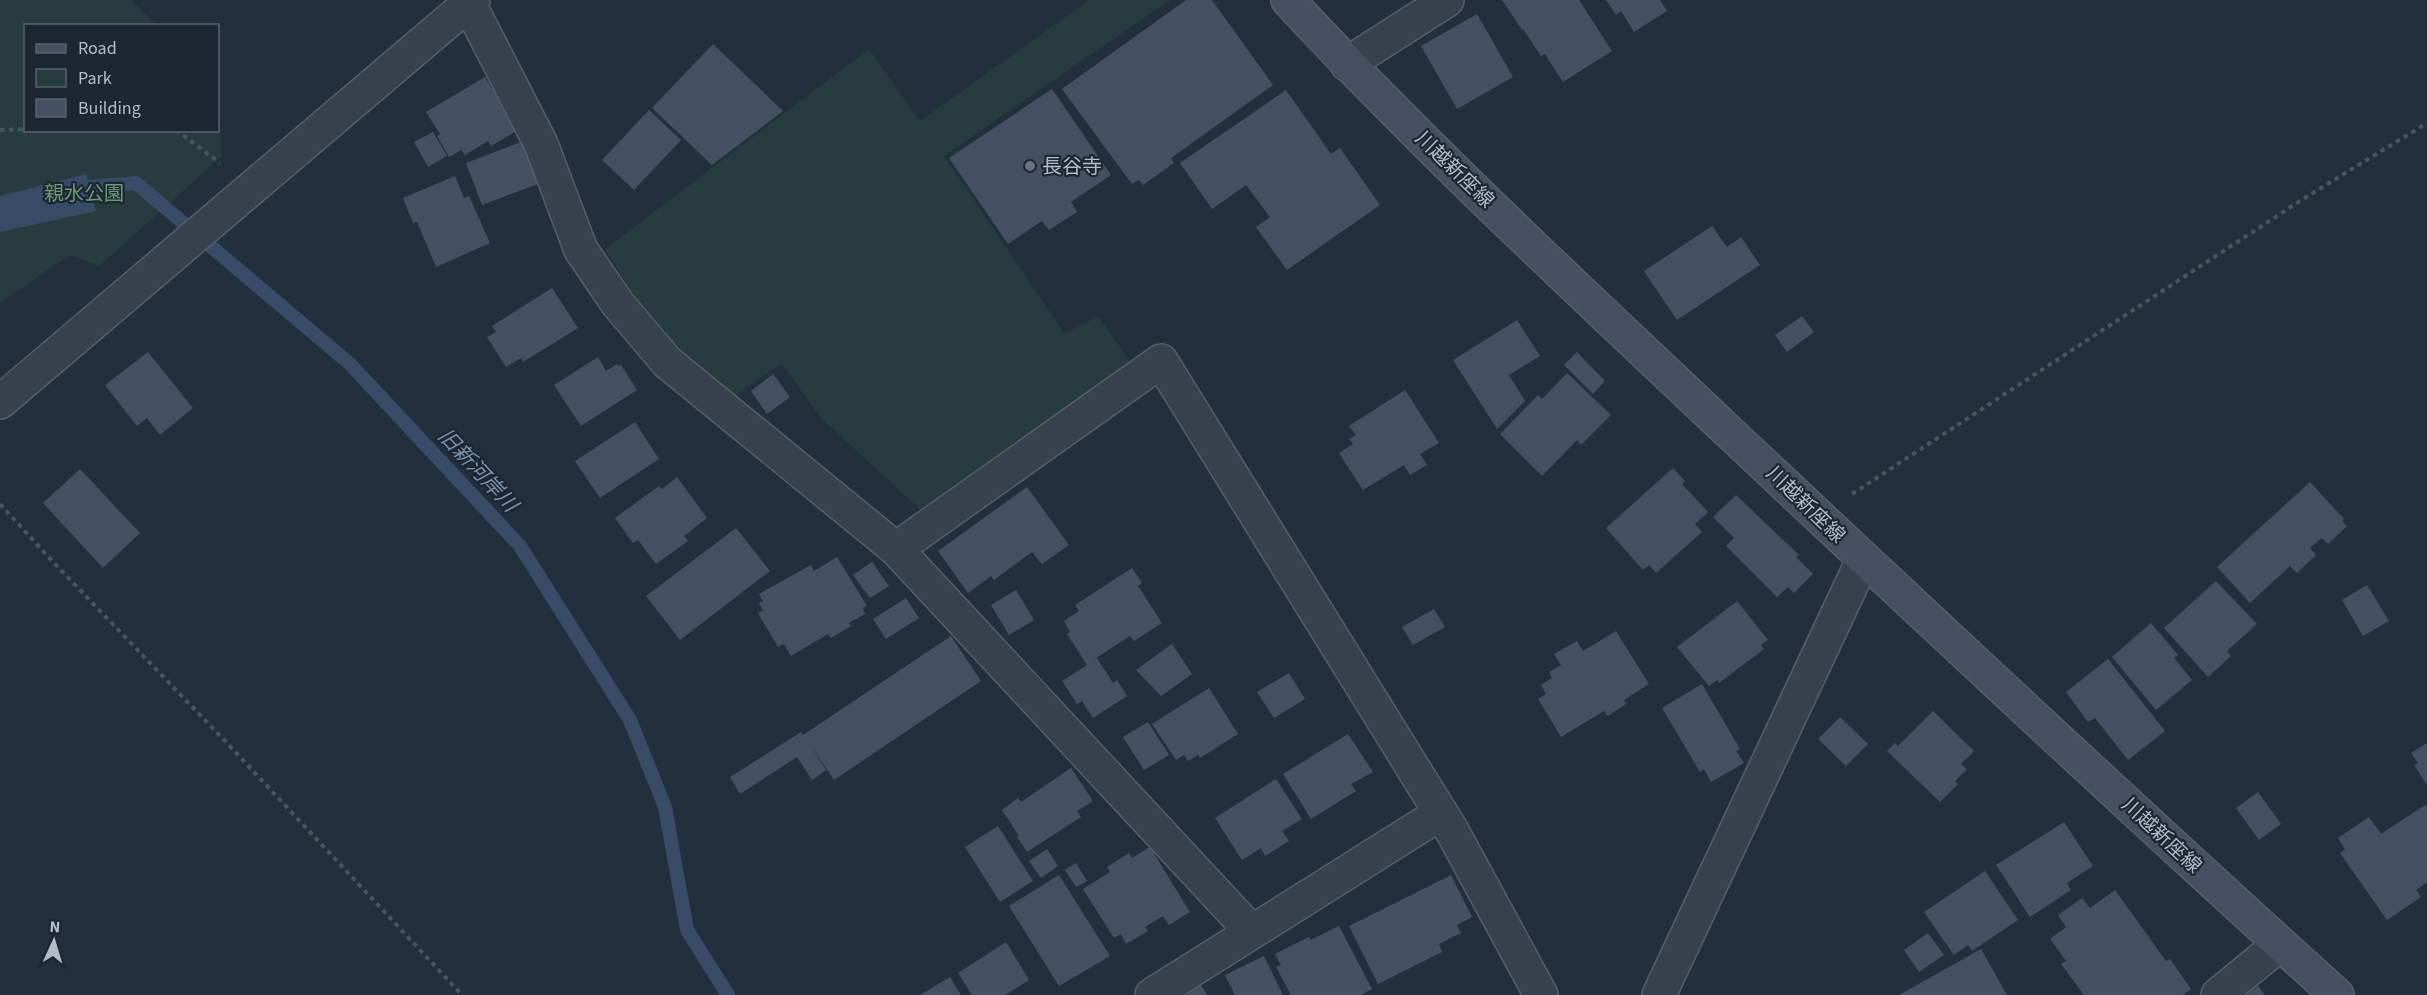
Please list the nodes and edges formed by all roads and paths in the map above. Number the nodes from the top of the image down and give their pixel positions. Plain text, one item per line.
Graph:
1 (1288, 0) edge
2 (1447, 0) edge
3 (470, 1) edge
4 (1347, 64) junction
5 (2427, 123) edge
6 (24, 129) edge
7 (0, 130) edge
8 (179, 132) edge
9 (228, 169) dead end
10 (0, 402) edge
11 (0, 504) edge
12 (1818, 515) junction
13 (896, 549) junction
14 (1863, 560) junction
15 (1441, 813) junction
16 (1252, 932) junction
17 (2280, 944) junction
18 (462, 995) edge
19 (1152, 995) edge
20 (1541, 995) edge
21 (1659, 995) edge
22 (2218, 995) edge
23 (2337, 995) edge

1 - 4 main road, 川越新座線
2 - 4 street
3 - 10 street
3 - 13 street
4 - 12 main road, 川越新座線
5 - 12 path
6 - 7 path
8 - 9 path
11 - 18 path
12 - 14 main road, 川越新座線
13 - 15 street
13 - 16 street
14 - 17 main road, 川越新座線
14 - 21 street
15 - 16 street
15 - 20 street
16 - 19 street
17 - 22 street
17 - 23 main road, 川越新座線

